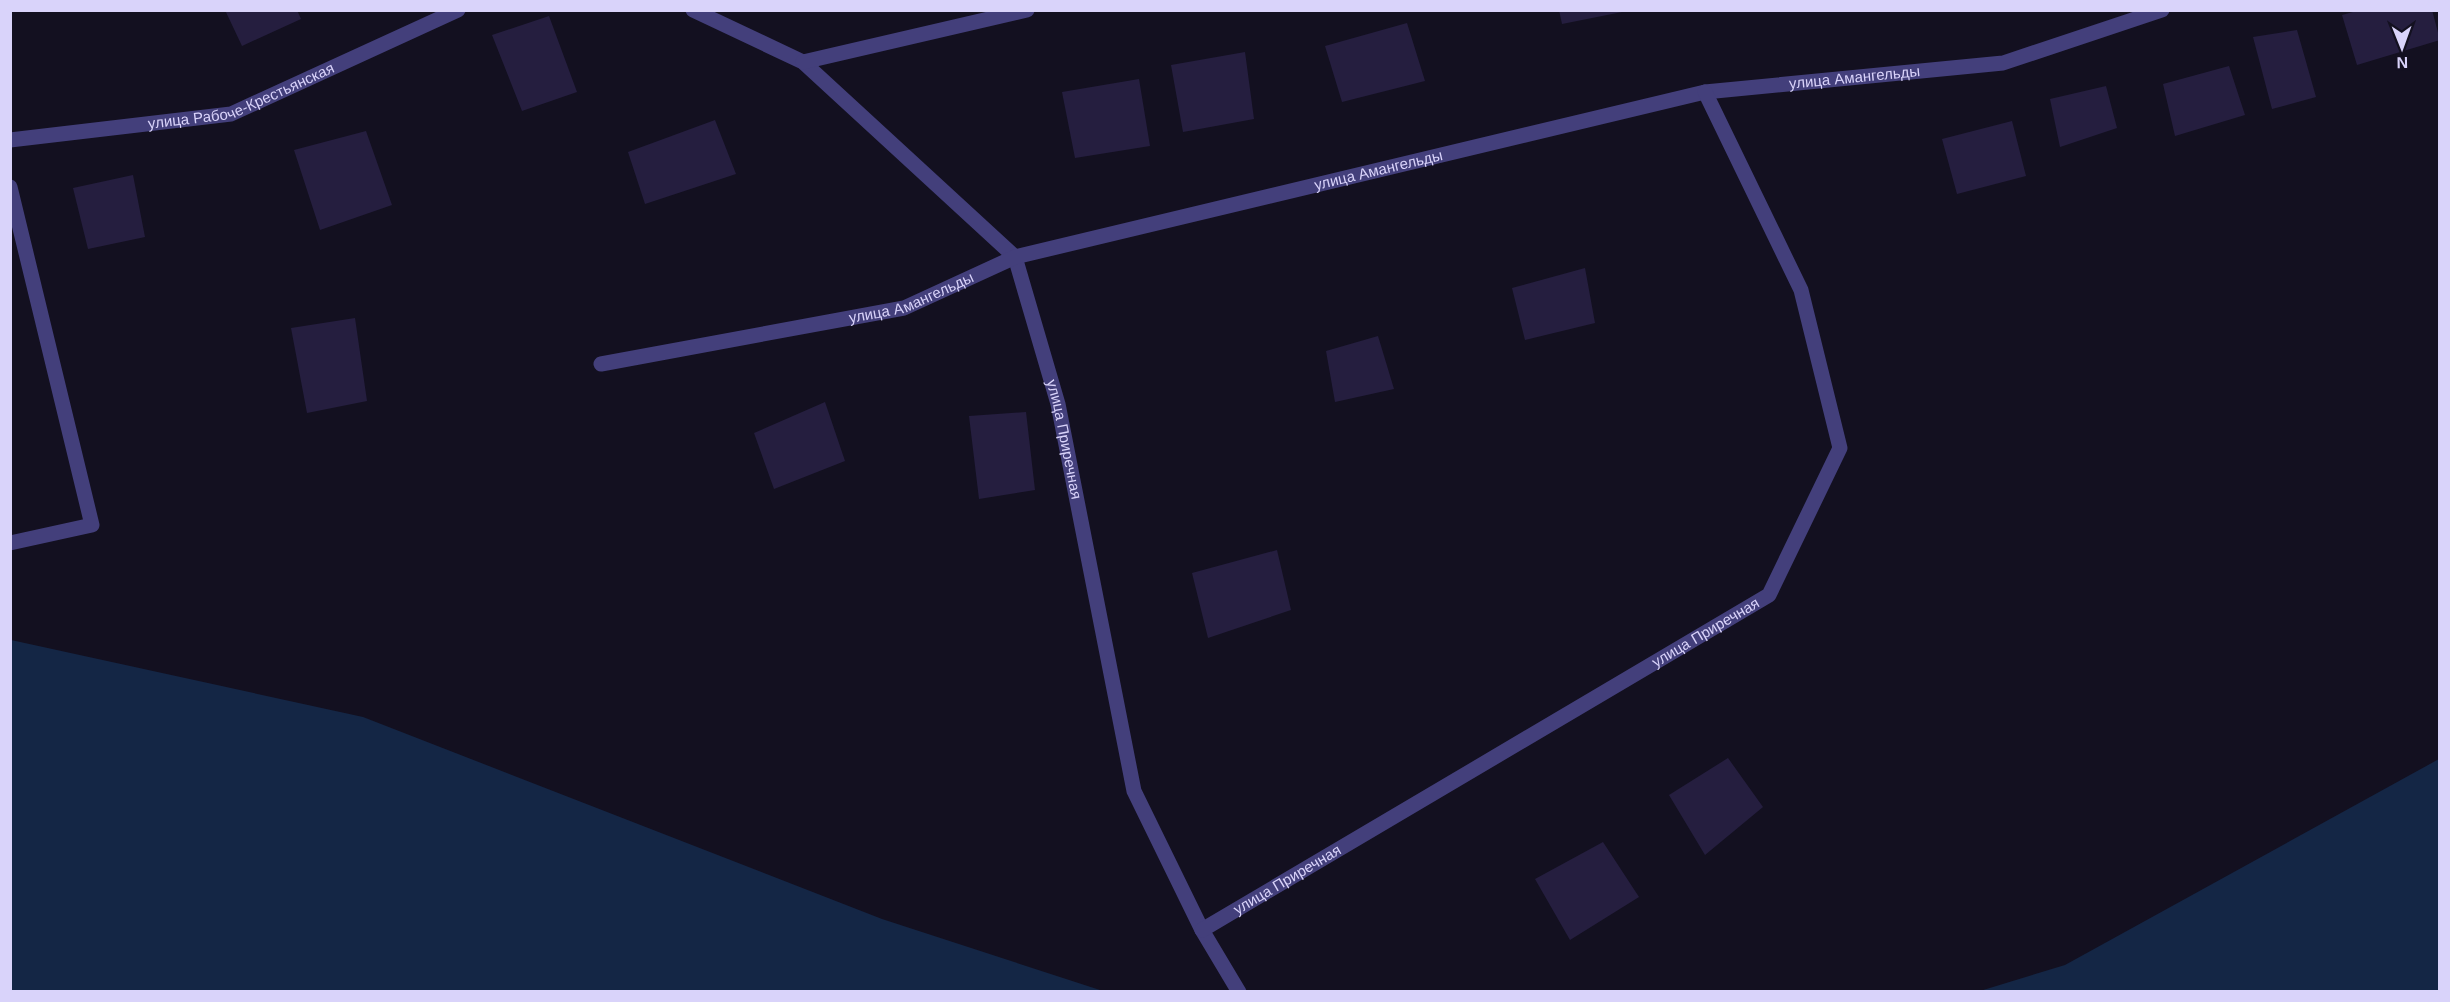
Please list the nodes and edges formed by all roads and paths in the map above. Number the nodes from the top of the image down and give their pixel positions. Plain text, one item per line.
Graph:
1 (458, 10) edge
2 (693, 10) edge
3 (1027, 10) edge
4 (2162, 10) edge
5 (972, 17) edge
6 (803, 62) junction
7 (1705, 92) junction
8 (10, 140) edge
9 (10, 187) edge
10 (1015, 256) junction
11 (601, 364) dead end
12 (10, 543) edge
13 (1202, 930) junction
14 (1239, 992) edge

1 - 8 street, улица Рабоче-Крестьянская
2 - 6 street
3 - 5 street
4 - 7 street, улица Амангельды
5 - 6 street
6 - 10 street
7 - 10 street, улица Амангельды
7 - 13 street, улица Приречная
9 - 12 street
10 - 11 street, улица Амангельды
10 - 13 street, улица Приречная
13 - 14 street, улица Приречная

